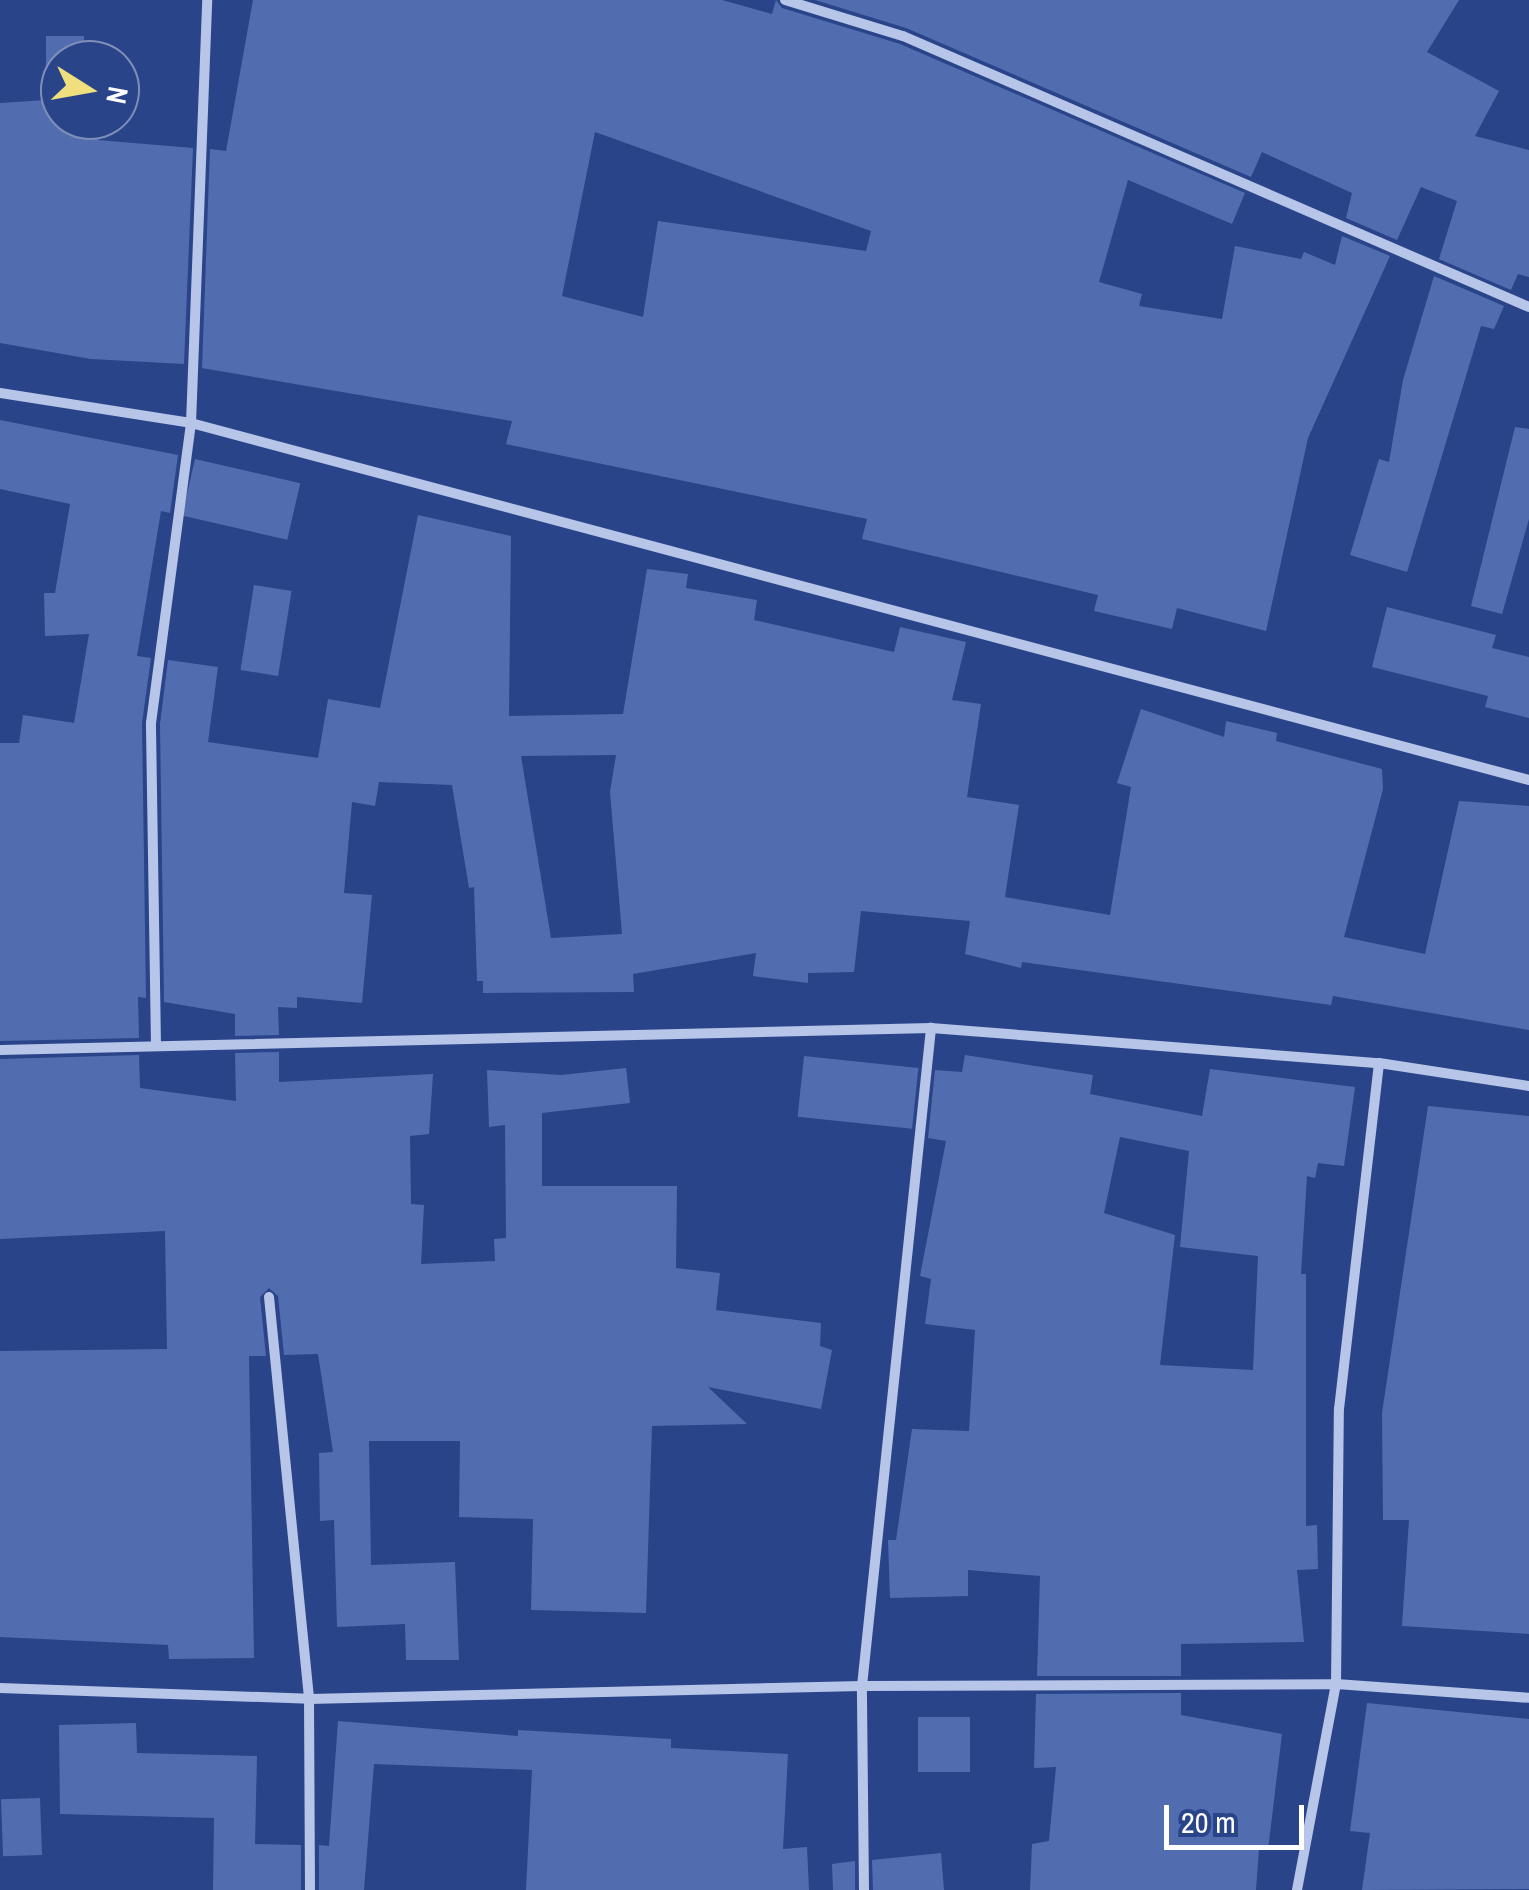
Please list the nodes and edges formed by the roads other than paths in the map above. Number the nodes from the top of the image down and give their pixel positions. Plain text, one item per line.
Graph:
1 (207, 0) edge
2 (785, 0) edge
3 (1529, 307) edge
4 (0, 394) edge
5 (192, 423) junction
6 (1529, 780) edge
7 (931, 1028) junction
8 (156, 1046) junction
9 (0, 1050) edge
10 (1380, 1063) junction
11 (1529, 1086) edge
12 (269, 1297) dead end
13 (1336, 1684) junction
14 (862, 1686) junction
15 (0, 1688) edge
16 (1529, 1698) edge
17 (310, 1699) junction
18 (310, 1890) edge
19 (864, 1890) edge
20 (1297, 1890) edge

1 - 5 street
2 - 3 street
4 - 5 street
5 - 6 street
5 - 8 street
7 - 8 street
7 - 10 street
7 - 14 street
8 - 9 street
10 - 11 street
10 - 13 street
12 - 17 street
13 - 14 street
13 - 16 street
13 - 20 street
14 - 17 street
14 - 19 street
15 - 17 street
17 - 18 street

